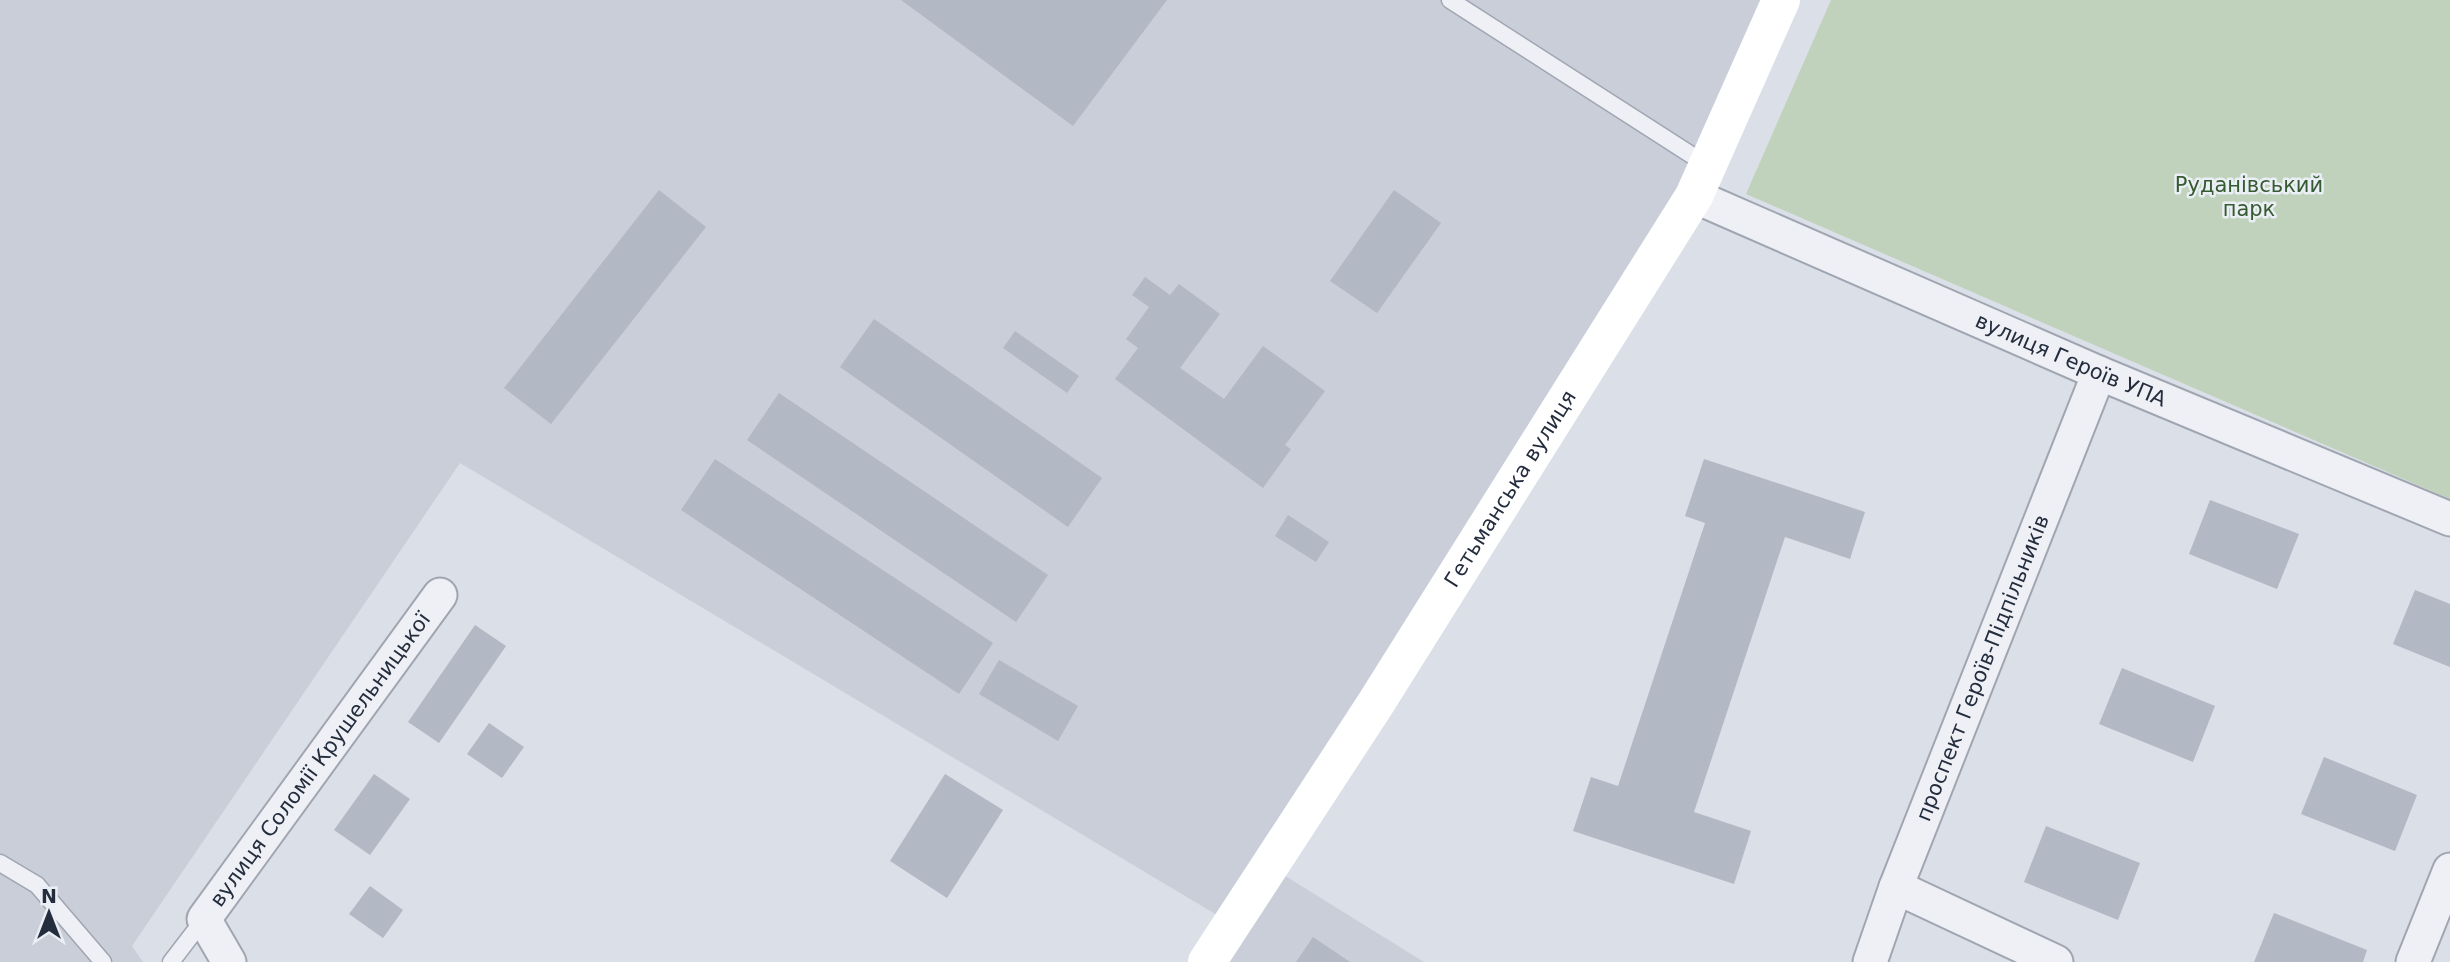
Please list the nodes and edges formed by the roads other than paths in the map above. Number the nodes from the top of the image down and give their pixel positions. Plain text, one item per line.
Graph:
1 (1450, 0) edge
2 (1781, 0) edge
3 (1701, 181) junction
4 (2099, 373) junction
5 (2450, 519) edge
6 (440, 595) dead end
7 (0, 863) edge
8 (2450, 870) edge
9 (1896, 887) junction
10 (204, 919) junction
11 (103, 962) edge
12 (171, 962) edge
13 (229, 962) edge
14 (1207, 962) edge
15 (1870, 962) edge
16 (2056, 962) edge
17 (2413, 962) edge

1 - 3 lane
2 - 3 street, Гетьманська вулиця
3 - 4 street, вулиця Героїв УПА
3 - 14 street, Гетьманська вулиця
4 - 5 street, вулиця Героїв УПА
4 - 9 street, проспект Героїв-Підпільників
6 - 10 street, вулиця Соломії Крушельницької
7 - 11 lane
8 - 17 street
9 - 15 street, проспект Героїв-Підпільників
9 - 16 street
10 - 12 lane
10 - 13 street, вулиця Соломії Крушельницької

